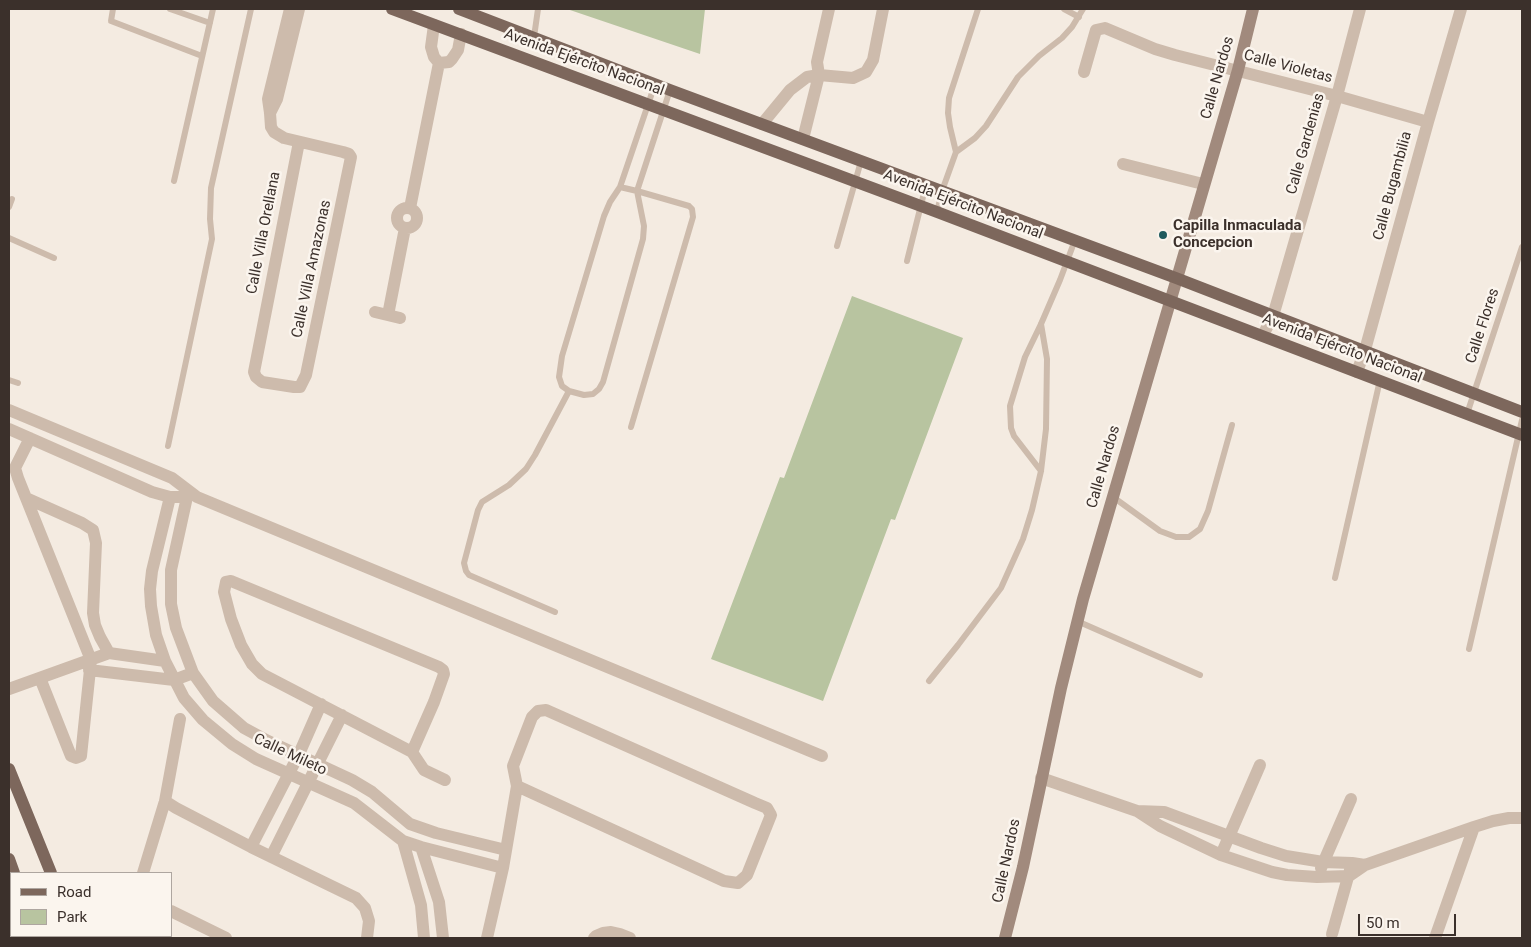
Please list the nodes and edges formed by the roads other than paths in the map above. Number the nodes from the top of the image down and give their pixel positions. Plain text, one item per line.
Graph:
1 (113, 9) edge
2 (170, 9) edge
3 (213, 9) edge
4 (251, 9) edge
5 (290, 9) edge
6 (299, 9) edge
7 (392, 9) edge
8 (459, 9) edge
9 (538, 9) edge
10 (829, 9) edge
11 (883, 9) edge
12 (978, 9) edge
13 (1064, 9) edge
14 (1083, 9) edge
15 (1253, 9) edge
16 (1360, 9) edge
17 (1461, 9) edge
18 (1079, 17) junction
19 (210, 23) junction
20 (434, 25) junction
21 (461, 34) junction
22 (534, 37) junction
23 (202, 56) junction
24 (439, 63) junction
25 (1238, 70) junction
26 (1084, 72) dead end
27 (278, 75) junction
28 (819, 75) junction
29 (655, 84) junction
30 (670, 90) junction
31 (1337, 96) junction
32 (649, 104) junction
33 (663, 109) junction
34 (1428, 122) junction
35 (762, 124) junction
36 (803, 139) junction
37 (299, 142) junction
38 (956, 152) junction
39 (862, 161) junction
40 (1123, 164) dead end
41 (174, 181) dead end
42 (856, 182) junction
43 (1203, 184) junction
44 (926, 185) junction
45 (620, 187) junction
46 (637, 191) junction
47 (942, 191) junction
48 (920, 206) junction
49 (937, 212) junction
50 (9, 238) edge
51 (1075, 240) junction
52 (837, 246) dead end
53 (1522, 247) edge
54 (54, 258) dead end
55 (907, 261) dead end
56 (1067, 261) junction
57 (1176, 278) junction
58 (1170, 300) junction
59 (375, 312) dead end
60 (1273, 316) junction
61 (1041, 324) junction
62 (1263, 335) junction
63 (1365, 350) junction
64 (1358, 372) junction
65 (9, 380) edge
66 (1380, 380) junction
67 (18, 383) dead end
68 (300, 387) joint
69 (569, 391) junction
70 (1474, 393) junction
71 (9, 410) edge
72 (1522, 412) edge
73 (1467, 414) junction
74 (1522, 420) edge
75 (1232, 425) dead end
76 (631, 427) dead end
77 (9, 428) edge
78 (1520, 434) edge
79 (30, 438) junction
80 (168, 446) dead end
81 (1041, 471) junction
82 (170, 496) junction
83 (192, 497) junction
84 (1112, 497) junction
85 (26, 498) junction
86 (1335, 578) dead end
87 (555, 612) dead end
88 (1077, 621) junction
89 (1469, 649) dead end
90 (109, 653) junction
91 (165, 661) junction
92 (90, 665) junction
93 (193, 673) junction
94 (1200, 675) dead end
95 (40, 678) junction
96 (174, 680) junction
97 (929, 681) dead end
98 (9, 689) edge
99 (321, 704) junction
100 (342, 715) junction
101 (180, 719) dead end
102 (412, 752) junction
103 (299, 754) junction
104 (822, 756) dead end
105 (317, 763) junction
106 (1260, 765) dead end
107 (9, 768) edge
108 (290, 773) junction
109 (1041, 778) junction
110 (445, 780) dead end
111 (308, 782) junction
112 (517, 786) junction
113 (1351, 798) dead end
114 (165, 801) junction
115 (1137, 811) junction
116 (1522, 818) edge
117 (1474, 827) junction
118 (1229, 836) junction
119 (403, 841) junction
120 (251, 847) junction
121 (421, 847) junction
122 (506, 850) junction
123 (1221, 855) junction
124 (271, 857) junction
125 (9, 858) edge
126 (1323, 862) junction
127 (1352, 863) junction
128 (1365, 865) junction
129 (503, 868) junction
130 (14, 872) edge
131 (51, 872) edge
132 (143, 872) edge
133 (1349, 876) junction
134 (1317, 877) junction
135 (172, 911) edge
136 (1332, 934) dead end
137 (599, 936) edge
138 (226, 938) edge
139 (367, 938) edge
140 (424, 938) edge
141 (443, 938) edge
142 (487, 938) edge
143 (630, 938) edge
144 (1005, 938) edge
145 (1435, 938) edge

1 - 23 lane
2 - 19 lane
3 - 19 lane
4 - 80 lane
5 - 27 street
6 - 27 street
7 - 20 main road, Avenida Ejército Nacional
8 - 22 main road, Avenida Ejército Nacional
9 - 22 lane
10 - 28 street
11 - 28 street
12 - 38 lane
13 - 18 lane
14 - 18 lane
15 - 25 street, Calle Nardos
16 - 31 street, Calle Gardenias
17 - 34 street, Calle Bugambilia
18 - 38 lane
19 - 23 lane
20 - 21 main road, Avenida Ejército Nacional
20 - 24 street
21 - 24 street
21 - 32 main road, Avenida Ejército Nacional
22 - 29 main road, Avenida Ejército Nacional
23 - 41 lane
24 - 59 street
25 - 26 street, Calle Violetas
25 - 31 street, Calle Violetas
25 - 43 street, Calle Nardos
27 - 37 street
28 - 35 street
28 - 36 street
29 - 30 main road, Avenida Ejército Nacional
29 - 32 lane
30 - 33 lane
30 - 35 main road, Avenida Ejército Nacional
31 - 34 street, Calle Violetas
31 - 60 street, Calle Gardenias
32 - 33 main road, Avenida Ejército Nacional
32 - 45 lane
33 - 42 main road, Avenida Ejército Nacional
33 - 46 lane
34 - 63 street, Calle Bugambilia
35 - 36 main road, Avenida Ejército Nacional
36 - 39 main road, Avenida Ejército Nacional
37 - 68 street, Calle Villa Orellana
37 - 68 street, Calle Villa Amazonas
38 - 47 lane
39 - 42 lane
39 - 44 main road, Avenida Ejército Nacional
40 - 43 street
42 - 48 main road, Avenida Ejército Nacional
42 - 52 lane
43 - 57 street, Calle Nardos
44 - 47 main road, Avenida Ejército Nacional
44 - 48 lane
45 - 46 lane
45 - 69 lane
46 - 69 lane
46 - 76 lane
47 - 49 lane
47 - 51 main road, Avenida Ejército Nacional
48 - 49 main road, Avenida Ejército Nacional
48 - 55 lane
49 - 56 main road, Avenida Ejército Nacional
50 - 54 lane
51 - 56 lane
51 - 57 main road, Avenida Ejército Nacional
53 - 70 lane, Calle Flores
56 - 58 main road, Avenida Ejército Nacional
56 - 61 lane
57 - 58 street, Calle Nardos
57 - 60 main road, Avenida Ejército Nacional
58 - 62 main road, Avenida Ejército Nacional
58 - 84 street, Calle Nardos
60 - 62 street, Calle Gardenias
60 - 63 main road, Avenida Ejército Nacional
61 - 81 lane
61 - 81 lane
62 - 64 main road, Avenida Ejército Nacional
63 - 64 street, Calle Bugambilia
63 - 70 main road, Avenida Ejército Nacional
64 - 66 main road, Avenida Ejército Nacional
65 - 67 lane
66 - 73 main road, Avenida Ejército Nacional
66 - 86 lane
69 - 87 lane
70 - 72 main road, Avenida Ejército Nacional
70 - 73 lane, Calle Flores
71 - 83 street
73 - 78 main road, Avenida Ejército Nacional
74 - 78 lane
75 - 84 lane
77 - 79 street
78 - 89 lane
79 - 82 street
79 - 85 street
81 - 97 lane
82 - 83 street
82 - 91 street, Calle Mileto
83 - 93 street, Calle Mileto
83 - 104 street
84 - 88 street, Calle Nardos
85 - 90 street
85 - 92 street
88 - 94 lane
88 - 109 street, Calle Nardos
90 - 91 street
90 - 92 street
91 - 96 street, Calle Mileto
92 - 95 street
92 - 95 street
92 - 96 street
93 - 96 street
93 - 103 street, Calle Mileto
95 - 98 street
96 - 108 street, Calle Mileto
99 - 100 street
99 - 102 street
99 - 103 street
100 - 102 street
100 - 105 street
101 - 114 street
102 - 110 street
103 - 105 street, Calle Mileto
103 - 108 street
105 - 111 street
105 - 122 street, Calle Mileto
106 - 118 street
107 - 131 main road
108 - 111 street, Calle Mileto
108 - 120 street
109 - 115 street
109 - 144 street, Calle Nardos
111 - 119 street, Calle Mileto
111 - 124 street
112 - 112 street
112 - 122 street
113 - 126 street
114 - 120 street
114 - 132 street
115 - 118 street
115 - 123 street
116 - 117 street
117 - 128 street
117 - 145 street
118 - 123 street
118 - 126 street
119 - 121 street, Calle Mileto
119 - 140 street
120 - 124 street
121 - 129 street, Calle Mileto
121 - 141 street
122 - 129 street
123 - 134 street
124 - 139 street
125 - 130 main road
126 - 127 street
126 - 134 street
127 - 128 street
127 - 133 street
128 - 133 street
129 - 142 street
133 - 134 street
133 - 136 street
135 - 138 street
137 - 143 street

